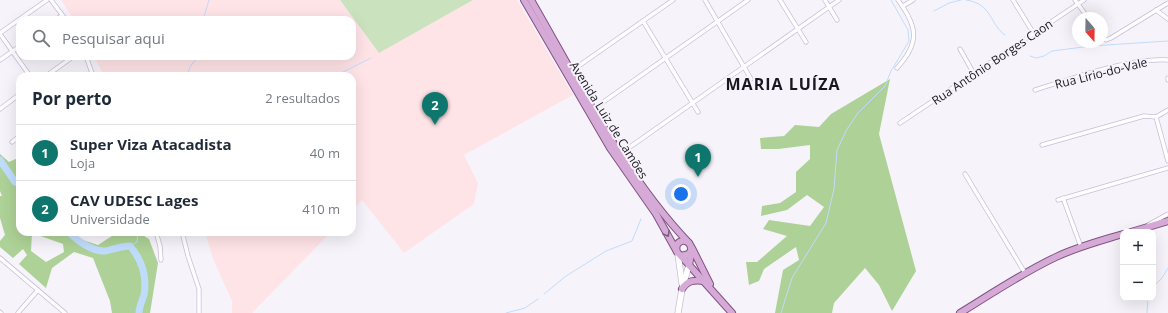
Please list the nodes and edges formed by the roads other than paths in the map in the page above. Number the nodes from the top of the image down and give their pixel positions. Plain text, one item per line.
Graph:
1 (47, 0) edge
2 (51, 0) edge
3 (524, 0) edge
4 (531, 0) edge
5 (673, 0) edge
6 (705, 0) edge
7 (748, 0) edge
8 (780, 0) edge
9 (825, 0) edge
10 (839, 0) edge
11 (898, 0) edge
12 (913, 0) edge
13 (1013, 0) edge
14 (1075, 0) edge
15 (1084, 0) edge
16 (1168, 3) edge
17 (1078, 4) junction
18 (903, 6) junction
19 (829, 7) junction
20 (1156, 10) junction
21 (1084, 12) edge
22 (62, 15) edge
23 (25, 16) edge
24 (837, 20) dead end
25 (1168, 20) edge
26 (643, 21) junction
27 (718, 21) junction
28 (16, 22) edge
29 (798, 29) junction
30 (0, 34) edge
31 (1034, 34) junction
32 (1108, 38) edge
33 (806, 42) dead end
34 (16, 48) edge
35 (960, 49) dead end
36 (12, 51) junction
37 (16, 57) edge
38 (665, 58) junction
39 (0, 60) edge
40 (18, 60) edge
41 (68, 60) edge
42 (87, 60) edge
43 (1168, 60) edge
44 (744, 67) junction
45 (897, 68) dead end
46 (27, 72) edge
47 (52, 72) edge
48 (92, 72) edge
49 (569, 72) junction
50 (974, 74) junction
51 (751, 79) dead end
52 (1035, 90) dead end
53 (16, 97) edge
54 (692, 103) junction
55 (0, 109) edge
56 (591, 110) junction
57 (1168, 110) edge
58 (698, 112) dead end
59 (1156, 118) junction
60 (900, 123) dead end
61 (16, 139) edge
62 (12, 142) dead end
63 (1042, 145) dead end
64 (618, 155) junction
65 (1168, 161) edge
66 (1168, 168) edge
67 (965, 174) dead end
68 (1168, 214) edge
69 (1168, 221) edge
70 (1143, 229) joint
71 (1120, 235) edge
72 (157, 236) edge
73 (183, 236) edge
74 (690, 246) junction
75 (1081, 247) junction
76 (678, 254) junction
77 (0, 258) edge
78 (161, 260) dead end
79 (689, 265) junction
80 (1025, 272) junction
81 (704, 281) junction
82 (682, 289) junction
83 (38, 290) junction
84 (714, 291) junction
85 (18, 313) edge
86 (65, 313) edge
87 (199, 313) edge
88 (678, 313) edge
89 (732, 313) edge
90 (960, 313) edge

1 - 23 street
2 - 22 street
3 - 49 main road, Avenida Luiz de Camões
4 - 49 main road, Avenida Luiz de Camões
5 - 26 street
6 - 27 street
7 - 27 street
8 - 29 street
9 - 19 street
10 - 19 street
11 - 18 street
12 - 18 street
13 - 31 street
14 - 17 street
15 - 17 street, Rua Antônio Borges Caon
16 - 20 street
17 - 21 street
17 - 31 street, Rua Antônio Borges Caon
18 - 45 street
19 - 24 street
19 - 29 street
20 - 25 street
20 - 32 street
26 - 38 street
26 - 49 street
27 - 38 street
27 - 44 street
28 - 30 street
29 - 33 street
29 - 44 street
30 - 36 street
31 - 50 street, Rua Antônio Borges Caon
34 - 36 street
35 - 50 street
36 - 37 street
36 - 39 street
38 - 54 street
38 - 56 street
40 - 46 street
41 - 47 street
42 - 48 street
43 - 52 street, Rua Lírio-do-Vale
44 - 51 street
44 - 54 street
49 - 56 main road, Avenida Luiz de Camões
50 - 60 street, Rua Antônio Borges Caon
53 - 55 street
54 - 58 street
54 - 64 street
56 - 64 main road, Avenida Luiz de Camões
57 - 59 street
59 - 63 street
59 - 65 street
61 - 62 street
64 - 74 main road, Avenida Luiz de Camões
64 -> 76 main road, Avenida Luiz de Camões
66 - 75 street
67 - 80 street
68 - 70 street
69 - 70 main road
71 - 75 main road
72 - 78 street
73 - 87 street
74 - 76 main road
74 - 76 main road
74 - 79 main road
74 - 84 main road, Avenida Luiz de Camões
75 - 80 main road
76 - 79 main road, Avenida Luiz de Camões
76 - 82 main road
77 - 83 street
79 - 81 main road, Avenida Luiz de Camões
79 - 82 main road
80 - 90 main road
81 - 82 main road
81 - 84 main road, Avenida Luiz de Camões
82 - 88 main road
83 - 85 street
83 - 86 street
84 - 89 main road

